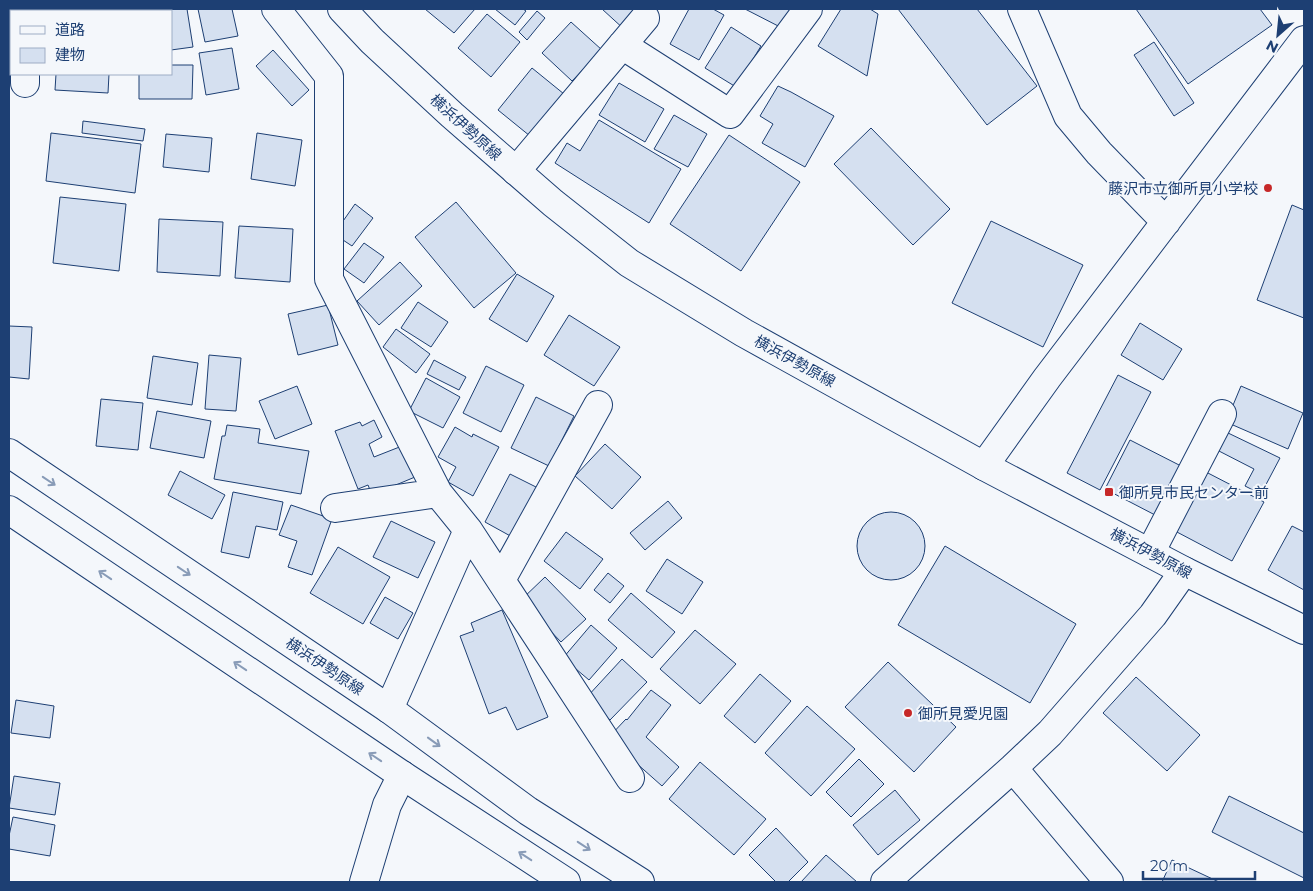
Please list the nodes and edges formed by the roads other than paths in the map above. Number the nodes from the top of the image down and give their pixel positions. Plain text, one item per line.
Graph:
1 (276, 9) edge
2 (342, 9) edge
3 (808, 9) edge
4 (1022, 9) edge
5 (645, 18) dead end
6 (1304, 40) edge
7 (622, 45) junction
8 (516, 171) junction
9 (1166, 222) junction
10 (598, 405) dead end
11 (1222, 414) dead end
12 (9, 453) edge
13 (984, 466) junction
14 (438, 493) junction
15 (335, 508) dead end
16 (9, 510) edge
17 (468, 530) junction
18 (1150, 553) junction
19 (1184, 571) junction
20 (501, 580) junction
21 (1304, 630) edge
22 (389, 709) junction
23 (1013, 768) junction
24 (402, 775) junction
25 (630, 778) dead end
26 (364, 882) edge
27 (566, 882) edge
28 (640, 882) edge
29 (885, 882) edge
30 (1109, 882) edge

1 - 14 main road
2 - 8 main road, 横浜伊勢原線
3 - 7 main road
4 - 9 main road
5 - 7 main road
6 - 9 main road
7 - 8 main road
8 - 13 main road, 横浜伊勢原線
9 - 13 main road
10 - 20 main road
11 - 18 main road
12 -> 22 main road, 横浜伊勢原線
13 - 18 main road, 横浜伊勢原線
14 - 15 main road
14 - 17 main road
24 -> 16 main road
17 - 20 main road
17 - 22 main road
18 - 19 main road, 横浜伊勢原線
19 - 21 main road, 横浜伊勢原線
19 - 23 main road
20 - 25 main road
22 -> 28 main road, 横浜伊勢原線
23 - 29 main road
23 - 30 main road
24 - 26 main road
27 -> 24 main road

